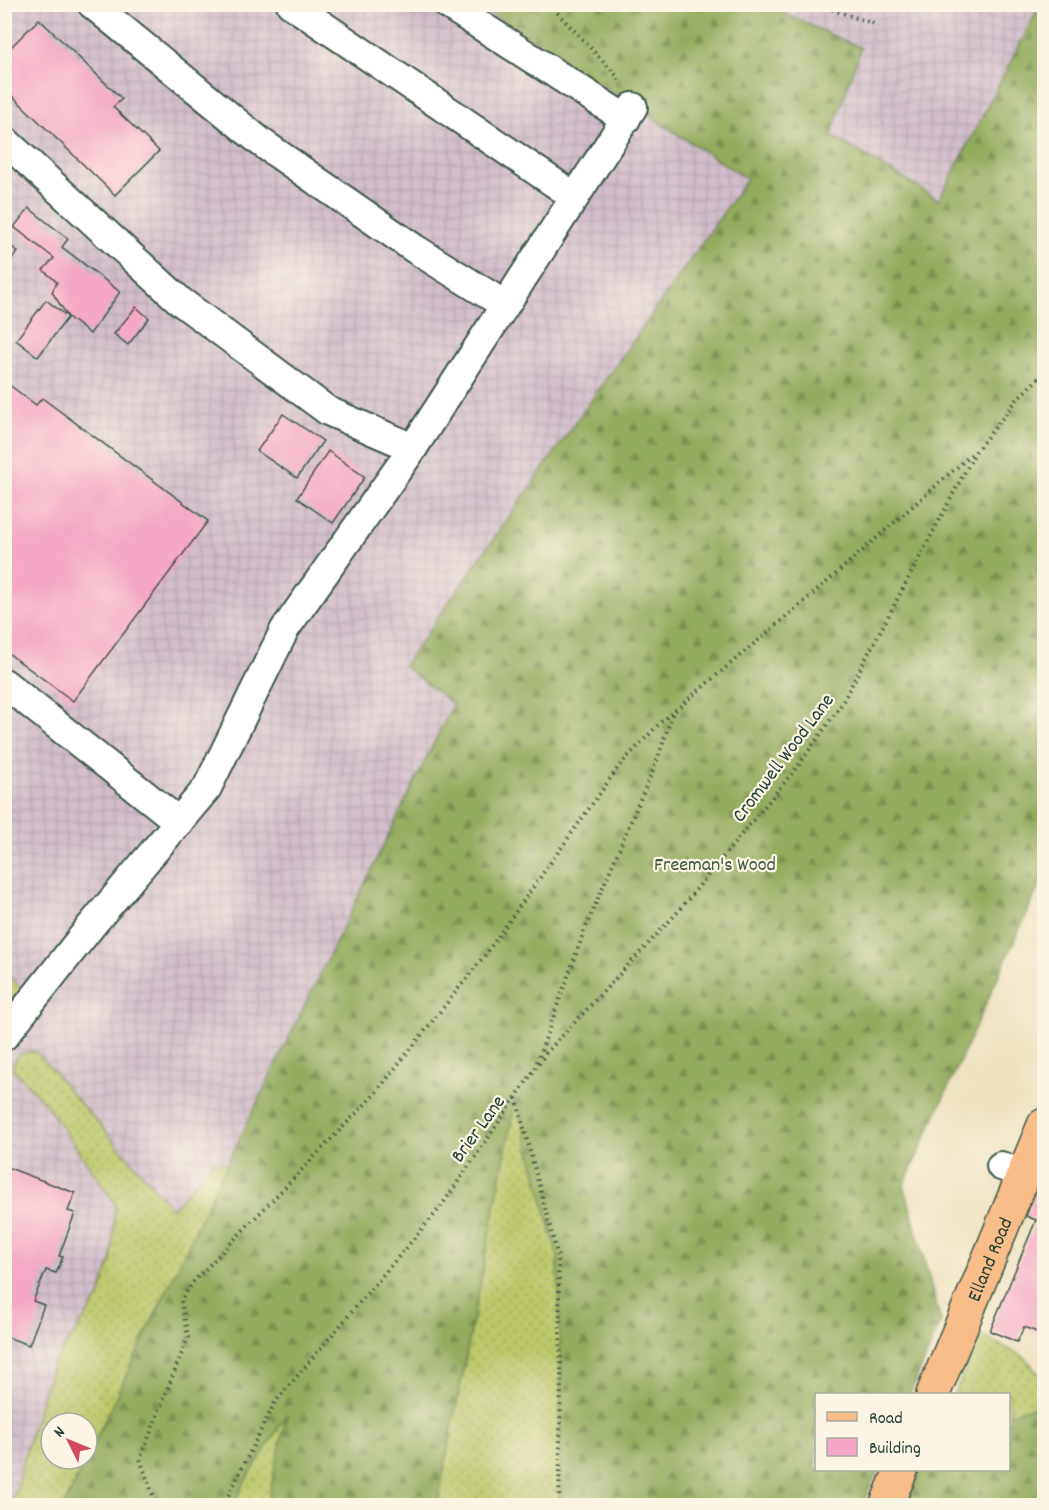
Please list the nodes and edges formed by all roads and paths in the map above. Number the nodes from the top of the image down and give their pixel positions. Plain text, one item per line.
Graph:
1 (92, 4) edge
2 (291, 4) edge
3 (447, 4) edge
4 (549, 4) edge
5 (815, 4) edge
6 (878, 25) dead end
7 (629, 113) junction
8 (4, 140) edge
9 (575, 197) junction
10 (505, 305) junction
11 (1044, 373) edge
12 (413, 448) junction
13 (976, 451) junction
14 (4, 683) edge
15 (673, 711) junction
16 (179, 822) junction
17 (4, 1036) edge
18 (535, 1069) junction
19 (516, 1097) junction
20 (1044, 1125) edge
21 (934, 1393) edge
22 (902, 1471) edge
23 (157, 1506) edge
24 (223, 1506) edge
25 (559, 1506) edge
26 (886, 1506) edge

1 - 10 lane
2 - 9 lane
3 - 7 lane
4 - 7 path
5 - 6 path
7 - 9 lane
8 - 12 lane
9 - 10 lane
10 - 12 lane
11 - 13 path, Cromwell Wood Lane
12 - 16 lane
13 - 15 path
13 - 18 path, Cromwell Wood Lane
14 - 16 lane
15 - 18 path
15 - 23 path
16 - 17 lane
18 - 19 path, Cromwell Wood Lane
19 - 24 path, Brier Lane
19 - 25 path, Brier Lane
20 - 21 main road, Elland Road
22 - 26 main road

